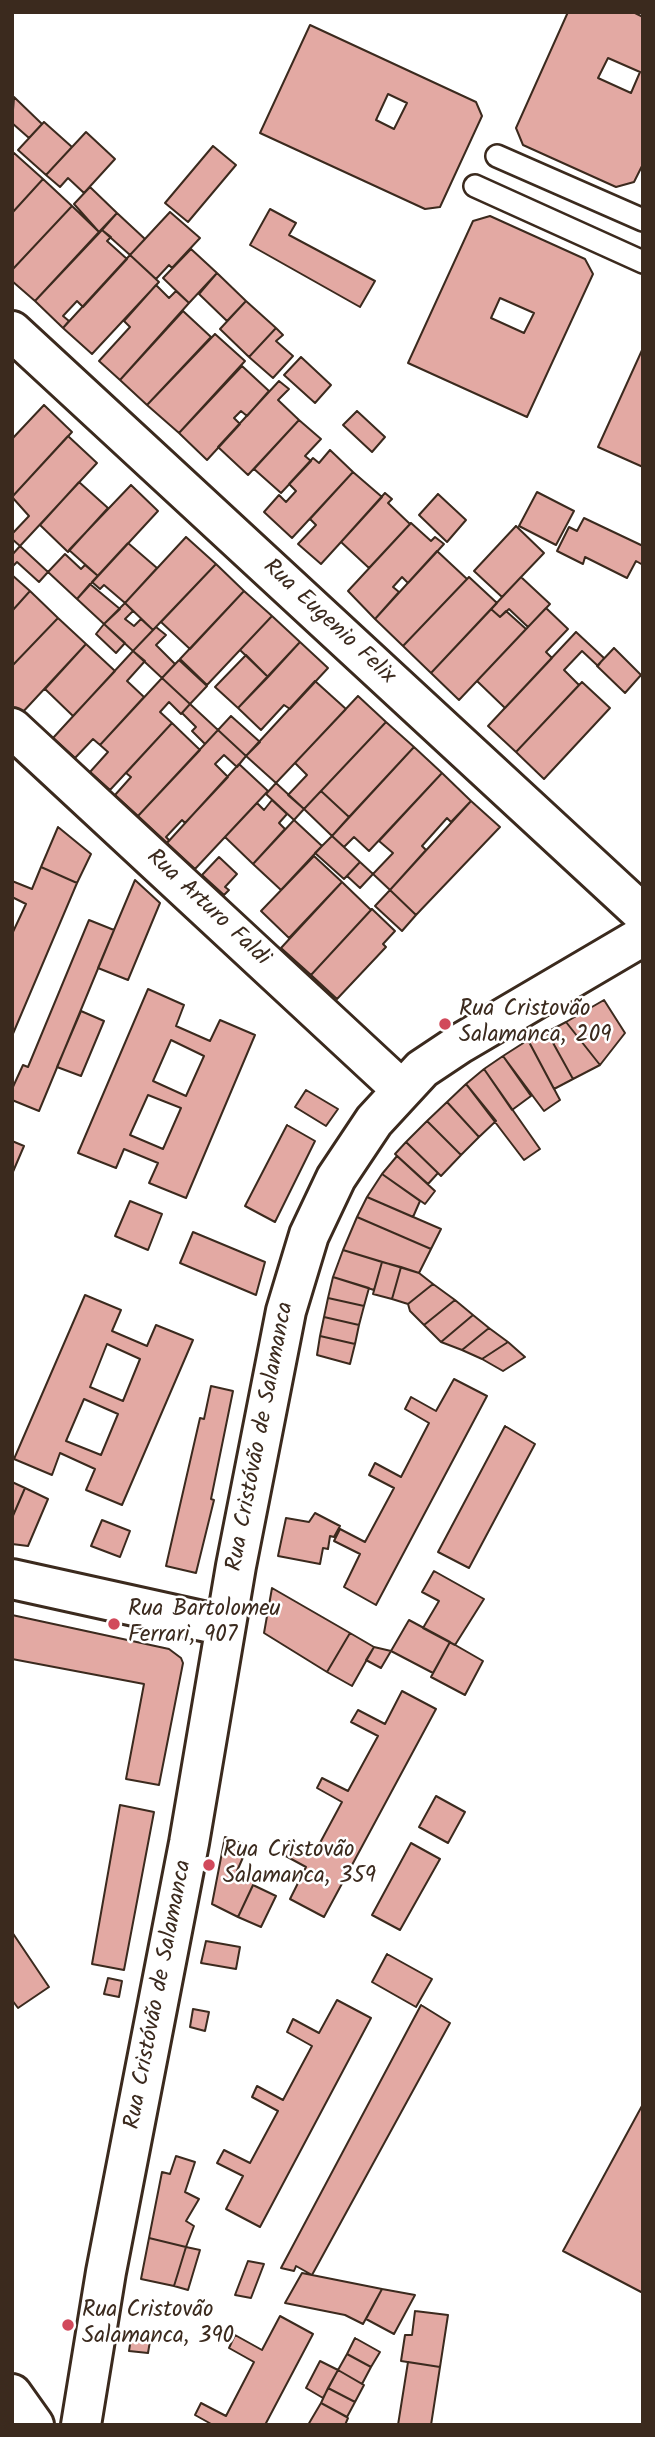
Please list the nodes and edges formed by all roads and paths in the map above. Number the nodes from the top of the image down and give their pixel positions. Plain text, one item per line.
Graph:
1 (497, 156) dead end
2 (475, 186) dead end
3 (643, 220) edge
4 (642, 259) edge
5 (12, 331) edge
6 (12, 728) edge
7 (643, 914) edge
8 (643, 936) edge
9 (402, 1090) junction
10 (12, 1579) edge
11 (225, 1626) junction
12 (12, 2394) edge
13 (34, 2425) edge
14 (80, 2425) edge

1 - 3 lane
2 - 4 lane
5 - 7 street, Rua Eugenio Felix
6 - 9 street, Rua Arturo Faldi
8 - 9 street, Rua Cristóvão de Salamanca
9 - 11 street, Rua Cristóvão de Salamanca
10 - 11 street
11 - 14 street, Rua Cristóvão de Salamanca
12 - 13 street

